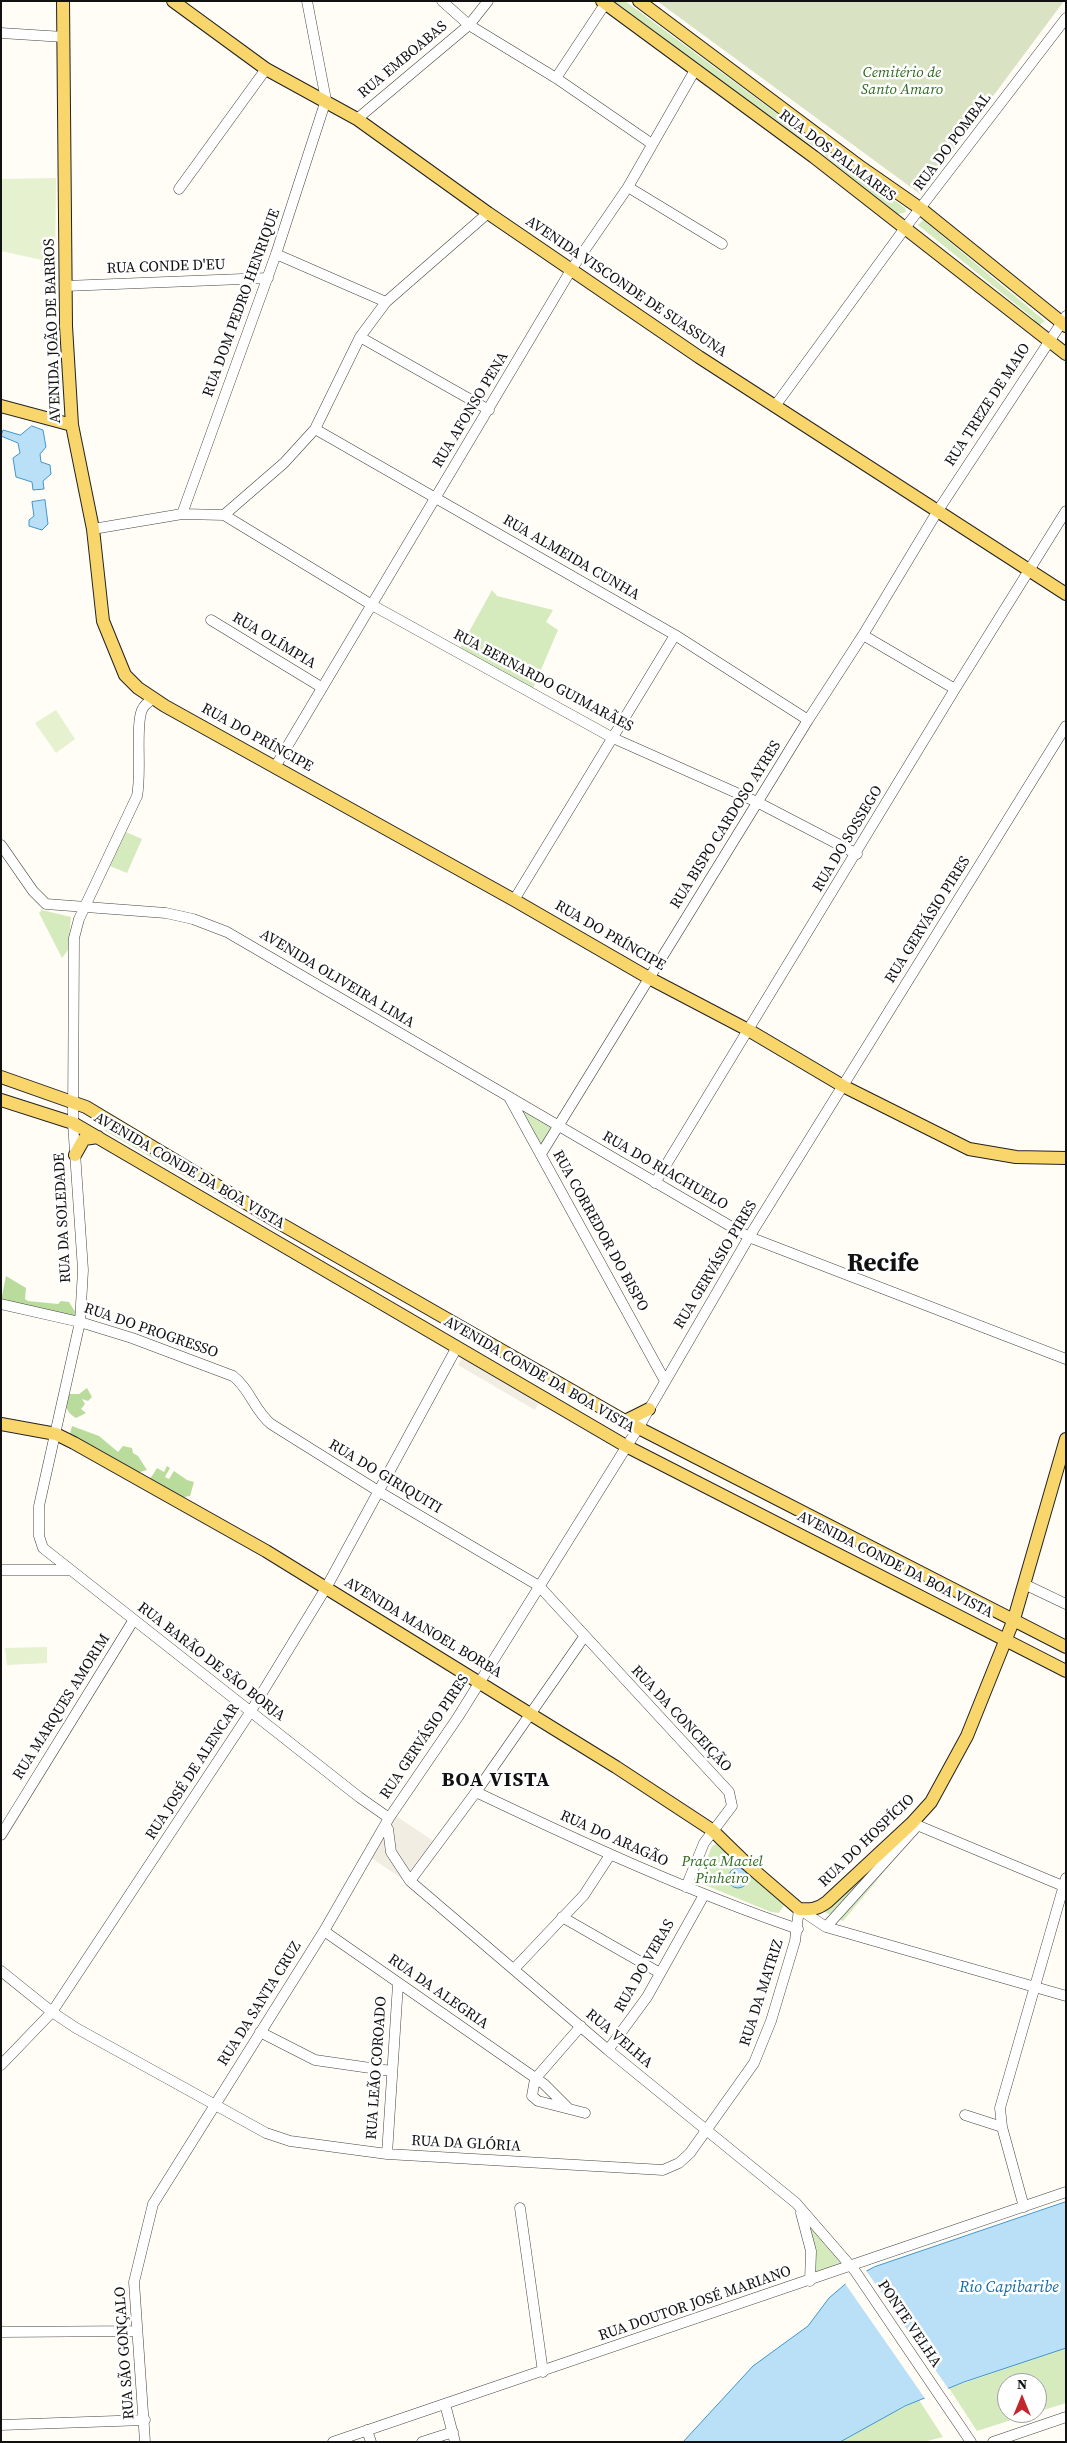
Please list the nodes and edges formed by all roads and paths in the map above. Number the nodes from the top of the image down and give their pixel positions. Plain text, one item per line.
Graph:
1 (63, 1) edge
2 (173, 1) edge
3 (307, 1) edge
4 (442, 1) edge
5 (488, 1) edge
6 (639, 1) edge
7 (604, 2) edge
8 (1066, 18) edge
9 (469, 25) junction
10 (1, 33) edge
11 (64, 37) junction
12 (266, 69) junction
13 (694, 70) junction
14 (556, 78) junction
15 (326, 100) junction
16 (356, 119) junction
17 (652, 144) junction
18 (814, 158) junction
19 (862, 168) junction
20 (628, 186) junction
21 (179, 189) dead end
22 (921, 210) junction
23 (488, 213) junction
24 (905, 228) junction
25 (722, 244) dead end
26 (276, 254) junction
27 (571, 270) junction
28 (268, 278) junction
29 (66, 286) junction
30 (386, 302) junction
31 (1064, 322) edge
32 (360, 337) junction
33 (1048, 342) junction
34 (1066, 354) edge
35 (1, 406) edge
36 (775, 406) junction
37 (489, 410) junction
38 (72, 425) junction
39 (315, 429) junction
40 (436, 498) junction
41 (1066, 511) edge
42 (937, 512) junction
43 (182, 514) junction
44 (224, 515) junction
45 (92, 529) junction
46 (1028, 571) junction
47 (1066, 594) edge
48 (372, 605) junction
49 (210, 620) dead end
50 (675, 635) junction
51 (863, 635) junction
52 (321, 687) junction
53 (955, 689) junction
54 (153, 699) junction
55 (808, 720) junction
56 (1066, 726) edge
57 (614, 738) junction
58 (275, 767) junction
59 (757, 802) junction
60 (1, 845) edge
61 (857, 854) junction
62 (514, 900) junction
63 (84, 909) junction
64 (649, 978) junction
65 (750, 1031) junction
66 (1, 1077) edge
67 (843, 1086) junction
68 (508, 1096) junction
69 (1, 1100) edge
70 (73, 1101) junction
71 (73, 1123) junction
72 (558, 1127) junction
73 (98, 1137) junction
74 (541, 1154) junction
75 (76, 1155) junction
76 (1066, 1158) edge
77 (655, 1183) junction
78 (749, 1237) junction
79 (1, 1304) edge
80 (80, 1322) junction
81 (457, 1347) junction
82 (1066, 1359) edge
83 (233, 1376) joint
84 (665, 1381) junction
85 (650, 1409) junction
86 (625, 1421) junction
87 (1, 1424) edge
88 (638, 1428) junction
89 (56, 1434) junction
90 (1066, 1439) edge
91 (626, 1446) junction
92 (379, 1491) junction
93 (1, 1570) edge
94 (70, 1570) junction
95 (1024, 1584) junction
96 (538, 1586) junction
97 (326, 1588) junction
98 (1066, 1604) edge
99 (1014, 1619) junction
100 (133, 1621) junction
101 (584, 1637) junction
102 (1006, 1640) junction
103 (1066, 1647) edge
104 (1066, 1671) edge
105 (480, 1681) junction
106 (251, 1711) junction
107 (530, 1715) junction
108 (476, 1792) junction
109 (387, 1822) junction
110 (915, 1824) junction
111 (712, 1830) junction
112 (1, 1834) edge
113 (610, 1855) junction
114 (410, 1881) junction
115 (1064, 1882) edge
116 (686, 1887) junction
117 (704, 1894) junction
118 (799, 1909) junction
119 (562, 1917) junction
120 (826, 1927) junction
121 (798, 1929) junction
122 (324, 1930) junction
123 (514, 1969) junction
124 (1, 1971) edge
125 (660, 1972) junction
126 (398, 1984) junction
127 (1032, 1988) junction
128 (1066, 1996) edge
129 (52, 2012) junction
130 (581, 2026) junction
131 (260, 2032) junction
132 (608, 2050) junction
133 (1, 2065) edge
134 (391, 2071) junction
135 (535, 2079) junction
136 (216, 2106) junction
137 (568, 2108) junction
138 (585, 2112) dead end
139 (964, 2115) dead end
140 (1002, 2127) junction
141 (707, 2131) junction
142 (387, 2154) junction
143 (1066, 2192) edge
144 (1066, 2198) edge
145 (796, 2203) junction
146 (153, 2204) joint
147 (1024, 2206) junction
148 (520, 2208) dead end
149 (857, 2268) junction
150 (810, 2281) junction
151 (137, 2330) junction
152 (1, 2332) edge
153 (543, 2372) junction
154 (445, 2404) junction
155 (1066, 2417) edge
156 (146, 2420) junction
157 (1, 2425) edge
158 (367, 2430) junction
159 (454, 2437) edge
160 (146, 2442) edge
161 (333, 2442) edge
162 (370, 2442) edge
163 (422, 2442) edge
164 (971, 2442) edge
165 (993, 2442) edge

1 - 11 main road, AVENIDA JOÃO DE BARROS
2 - 12 main road, AVENIDA VISCONDE DE SUASSUNA
3 - 15 street
4 - 9 street
5 - 9 street, RUA EMBOABAS
6 - 19 main road, RUA DOS PALMARES
7 - 13 main road, RUA DOS PALMARES
7 - 14 street
8 - 22 street, RUA DO POMBAL
9 - 14 street
9 - 16 street, RUA EMBOABAS
10 - 11 street
11 - 29 main road, AVENIDA JOÃO DE BARROS
12 - 15 main road, AVENIDA VISCONDE DE SUASSUNA
12 - 21 street
13 - 17 street, RUA AFONSO PENA
13 - 18 main road, RUA DOS PALMARES
14 - 17 street
15 - 16 main road, AVENIDA VISCONDE DE SUASSUNA
15 - 26 street, RUA DOM PEDRO HENRIQUE
16 - 23 main road, AVENIDA VISCONDE DE SUASSUNA
17 - 20 street, RUA AFONSO PENA
18 - 19 main road
18 - 24 main road, RUA DOS PALMARES
19 - 22 main road, RUA DOS PALMARES
20 - 25 street
20 - 27 street, RUA AFONSO PENA
22 - 24 street, RUA DO POMBAL
22 - 31 main road, RUA DOS PALMARES
23 - 27 main road, AVENIDA VISCONDE DE SUASSUNA
23 - 30 street
24 - 33 main road, RUA DOS PALMARES
24 - 36 street, RUA DO POMBAL
26 - 28 street, RUA DOM PEDRO HENRIQUE
26 - 30 street
27 - 36 main road, AVENIDA VISCONDE DE SUASSUNA
27 - 37 street, RUA AFONSO PENA
28 - 29 street, RUA CONDE D'EU
28 - 43 street, RUA DOM PEDRO HENRIQUE
29 - 38 main road, AVENIDA JOÃO DE BARROS
30 - 32 street
31 - 33 street, RUA TREZE DE MAIO
32 - 37 street
32 - 39 street
33 - 34 main road, RUA DOS PALMARES
33 - 42 street, RUA TREZE DE MAIO
35 - 38 main road
36 - 42 main road, AVENIDA VISCONDE DE SUASSUNA
37 - 40 street, RUA AFONSO PENA
38 - 45 main road, AVENIDA JOÃO DE BARROS
39 - 40 street, RUA ALMEIDA CUNHA
39 - 44 street
40 - 48 street, RUA AFONSO PENA
40 - 50 street, RUA ALMEIDA CUNHA
41 - 46 street, RUA DO SOSSEGO
42 - 46 main road, AVENIDA VISCONDE DE SUASSUNA
42 - 51 street, RUA BISPO CARDOSO AYRES
43 - 44 street
43 - 45 street
44 - 48 street, RUA BERNARDO GUIMARÃES
45 - 54 main road, AVENIDA JOÃO DE BARROS
46 - 47 main road, AVENIDA VISCONDE DE SUASSUNA
46 - 53 street, RUA DO SOSSEGO
48 - 52 street, RUA AFONSO PENA
48 - 57 street, RUA BERNARDO GUIMARÃES
49 - 52 street, RUA OLÍMPIA
50 - 55 street, RUA ALMEIDA CUNHA
50 - 57 street
51 - 53 street
51 - 55 street, RUA BISPO CARDOSO AYRES
52 - 58 street, RUA AFONSO PENA
53 - 61 street, RUA DO SOSSEGO
54 - 58 main road, RUA DO PRÍNCIPE
54 - 63 street, RUA DA SOLEDADE
55 - 59 street, RUA BISPO CARDOSO AYRES
56 - 67 street, RUA GERVÁSIO PIRES
57 - 59 street, RUA BERNARDO GUIMARÃES
57 - 62 street
58 - 62 main road, RUA DO PRÍNCIPE
59 - 61 street, RUA BERNARDO GUIMARÃES
59 - 64 street, RUA BISPO CARDOSO AYRES
60 - 63 street, AVENIDA OLIVEIRA LIMA
61 - 65 street, RUA DO SOSSEGO
62 - 64 main road, RUA DO PRÍNCIPE
63 - 68 street, AVENIDA OLIVEIRA LIMA
63 - 70 street, RUA DA SOLEDADE
64 - 65 main road, RUA DO PRÍNCIPE
64 - 72 street, RUA BISPO CARDOSO AYRES
65 - 67 main road, RUA DO PRÍNCIPE
65 - 77 street, RUA DO SOSSEGO
66 - 70 main road, AVENIDA CONDE DA BOA VISTA
67 - 76 main road, RUA DO PRÍNCIPE
67 - 78 street, RUA GERVÁSIO PIRES
68 - 72 street, AVENIDA OLIVEIRA LIMA
68 - 74 street, RUA CORREDOR DO BISPO
69 - 71 main road, AVENIDA CONDE DA BOA VISTA
70 - 71 street, RUA DA SOLEDADE
70 - 86 main road, AVENIDA CONDE DA BOA VISTA
71 - 73 main road, AVENIDA CONDE DA BOA VISTA
71 - 75 street, RUA DA SOLEDADE
72 - 74 street, RUA BISPO CARDOSO AYRES
72 - 77 street, RUA DO RIACHUELO
73 - 75 main road
73 - 81 main road, AVENIDA CONDE DA BOA VISTA
74 - 84 street, RUA CORREDOR DO BISPO
75 - 80 street, RUA DA SOLEDADE
77 - 78 street, RUA DO RIACHUELO
78 - 82 street, RUA DO RIACHUELO
78 - 84 street, RUA GERVÁSIO PIRES
79 - 80 street, RUA DO PROGRESSO
80 - 83 street, RUA DO PROGRESSO
80 - 89 street, RUA DA SOLEDADE
81 - 91 main road, AVENIDA CONDE DA BOA VISTA
81 - 92 street, RUA JOSÉ DE ALENCAR
83 - 92 street, RUA DO GIRIQUITI
84 - 85 street, RUA GERVÁSIO PIRES
85 - 86 main road
85 - 88 street, RUA GERVÁSIO PIRES
86 - 88 main road, AVENIDA CONDE DA BOA VISTA
87 - 89 main road, AVENIDA MANOEL BORBA
88 - 91 street, RUA GERVÁSIO PIRES
88 - 99 main road, AVENIDA CONDE DA BOA VISTA
89 - 94 street, RUA DA SOLEDADE
89 - 97 main road, AVENIDA MANOEL BORBA
90 - 95 main road, RUA DO HOSPÍCIO
91 - 96 street, RUA GERVÁSIO PIRES
91 - 102 main road, AVENIDA CONDE DA BOA VISTA
92 - 96 street, RUA DO GIRIQUITI
92 - 97 street, RUA JOSÉ DE ALENCAR
93 - 94 street
94 - 100 street, RUA BARÃO DE SÃO BORJA
95 - 98 street
95 - 99 main road, RUA DO HOSPÍCIO
96 - 101 street, RUA DA CONCEIÇÃO
96 - 105 street, RUA GERVÁSIO PIRES
97 - 105 main road, AVENIDA MANOEL BORBA
97 - 106 street, RUA JOSÉ DE ALENCAR
99 - 102 main road, RUA DO HOSPÍCIO
99 - 103 main road, AVENIDA CONDE DA BOA VISTA
100 - 106 street, RUA BARÃO DE SÃO BORJA
100 - 112 street, RUA MARQUES AMORIM
101 - 107 street
101 - 111 street, RUA DA CONCEIÇÃO
102 - 104 main road, AVENIDA CONDE DA BOA VISTA
102 - 110 main road, RUA DO HOSPÍCIO
105 - 107 main road, AVENIDA MANOEL BORBA
105 - 109 street, RUA GERVÁSIO PIRES
106 - 109 street, RUA BARÃO DE SÃO BORJA
106 - 129 street, RUA JOSÉ DE ALENCAR
107 - 108 street
107 - 111 main road, AVENIDA MANOEL BORBA
108 - 113 street, RUA DO ARAGÃO
108 - 114 street
109 - 114 street, RUA VELHA
109 - 122 street, RUA DA SANTA CRUZ
110 - 115 street
110 - 118 main road, RUA DO HOSPÍCIO
110 - 120 street, RUA DO HOSPÍCIO
111 - 116 street, RUA DA CONCEIÇÃO
111 - 118 main road, AVENIDA MANOEL BORBA
113 - 116 street, RUA DO ARAGÃO
113 - 119 street
114 - 123 street, RUA VELHA
115 - 127 street
116 - 117 street, RUA DO ARAGÃO
117 - 121 street, RUA DO ARAGÃO
117 - 125 street, RUA DO VERAS
118 - 120 street
118 - 121 street, RUA DA MATRIZ
119 - 123 street
119 - 125 street
120 - 127 street
121 - 141 street, RUA DA MATRIZ
122 - 126 street, RUA DA ALEGRIA
122 - 131 street, RUA DA SANTA CRUZ
123 - 130 street, RUA VELHA
124 - 129 street, RUA DA GLÓRIA
125 - 132 street, RUA DO VERAS
126 - 134 street, RUA LEÃO COROADO
126 - 135 street, RUA DA ALEGRIA
127 - 128 street
127 - 140 street
129 - 133 street, RUA JOSÉ DE ALENCAR
129 - 136 street, RUA DA GLÓRIA
130 - 132 street, RUA VELHA
130 - 135 street
131 - 134 street
131 - 136 street, RUA DA SANTA CRUZ
132 - 141 street, RUA VELHA
134 - 142 street, RUA LEÃO COROADO
135 - 137 street, RUA DA ALEGRIA
135 - 137 street
136 - 142 street, RUA DA GLÓRIA
136 - 146 street, RUA DA SANTA CRUZ
137 - 138 street
139 - 140 street
140 - 147 street
141 - 142 street, RUA DA GLÓRIA
141 - 145 street, RUA VELHA
143 - 147 street, RUA DOUTOR JOSÉ MARIANO
144 - 149 street
145 - 149 street, RUA VELHA
145 - 150 street
146 - 151 street, RUA SÃO GONÇALO
147 - 149 street, RUA DOUTOR JOSÉ MARIANO
148 - 153 street
149 - 150 street, RUA DOUTOR JOSÉ MARIANO
149 - 164 street, PONTE VELHA
150 - 153 street, RUA DOUTOR JOSÉ MARIANO
151 - 152 street
151 - 156 street, RUA SÃO GONÇALO
153 - 154 street, RUA DOUTOR JOSÉ MARIANO
154 - 158 street, RUA DOUTOR JOSÉ MARIANO
154 - 159 street
155 - 165 street
156 - 157 street
156 - 160 street, RUA SÃO GONÇALO
158 - 161 street, RUA DOUTOR JOSÉ MARIANO
158 - 162 street
159 - 163 street

